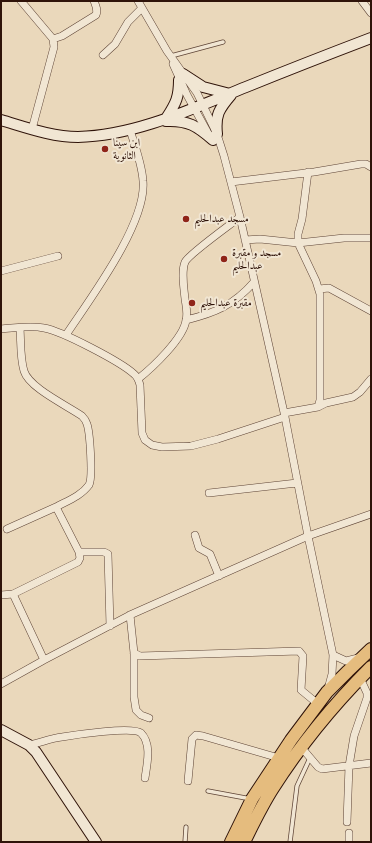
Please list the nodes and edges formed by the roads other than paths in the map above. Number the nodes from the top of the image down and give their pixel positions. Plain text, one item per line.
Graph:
1 (21, 1) edge
2 (94, 1) edge
3 (138, 1) edge
4 (362, 1) edge
5 (142, 8) junction
6 (371, 13) edge
7 (371, 38) edge
8 (53, 39) junction
9 (224, 42) dead end
10 (169, 53) junction
11 (104, 55) dead end
12 (181, 77) junction
13 (232, 93) junction
14 (199, 106) junction
15 (167, 117) junction
16 (1, 120) edge
17 (156, 121) junction
18 (32, 129) junction
19 (130, 130) junction
20 (215, 137) junction
21 (371, 167) edge
22 (308, 172) junction
23 (231, 182) junction
24 (240, 217) junction
25 (371, 238) edge
26 (245, 240) junction
27 (298, 243) junction
28 (58, 256) dead end
29 (1, 271) edge
30 (254, 282) junction
31 (319, 289) junction
32 (371, 311) edge
33 (186, 320) junction
34 (20, 328) junction
35 (1, 329) edge
36 (66, 336) junction
37 (138, 379) junction
38 (371, 379) edge
39 (318, 407) junction
40 (285, 415) junction
41 (297, 483) junction
42 (209, 493) dead end
43 (56, 507) junction
44 (371, 514) edge
45 (7, 529) dead end
46 (195, 535) dead end
47 (308, 536) junction
48 (79, 552) junction
49 (218, 576) junction
50 (13, 594) junction
51 (1, 595) edge
52 (130, 616) junction
53 (110, 626) junction
54 (134, 653) junction
55 (366, 653) edge
56 (333, 656) junction
57 (44, 660) junction
58 (371, 667) edge
59 (360, 678) junction
60 (1, 684) edge
61 (328, 692) junction
62 (318, 704) junction
63 (149, 718) dead end
64 (1, 730) edge
65 (29, 745) junction
66 (301, 747) junction
67 (310, 757) junction
68 (279, 758) junction
69 (371, 763) edge
70 (349, 766) junction
71 (145, 778) dead end
72 (188, 781) dead end
73 (208, 791) dead end
74 (252, 799) junction
75 (348, 822) dead end
76 (186, 827) dead end
77 (349, 833) dead end
78 (96, 842) edge
79 (185, 842) edge
80 (231, 842) edge
81 (244, 842) edge
82 (290, 842) edge
83 (349, 842) edge

1 - 8 street
2 - 8 street
3 - 5 street
4 - 6 street
5 - 10 street
5 - 11 street
7 - 13 street
8 - 18 street
9 - 10 lane
10 - 12 street
12 - 13 street
12 - 14 street
12 - 15 street
13 - 14 street
13 - 20 street
14 - 15 street
14 - 20 street
15 - 17 street
16 - 18 street
17 - 19 street
17 - 20 street
18 - 19 street
19 - 36 street
20 - 23 street
21 - 22 street
22 - 23 street
22 - 27 street
23 - 24 street
24 - 26 street
24 - 33 street
25 - 27 street
26 - 27 street
26 - 30 street
27 - 31 street
28 - 29 street
30 - 33 street
30 - 40 street
31 - 32 street
31 - 39 street
33 - 37 street
34 - 35 street
34 - 36 street
34 - 43 street
36 - 37 street
37 - 40 street
38 - 39 street
39 - 40 street
40 - 41 street
41 - 42 street
41 - 47 street
43 - 45 street
43 - 48 street
44 - 47 street
46 - 49 street
47 - 49 street
47 - 56 street
48 - 50 street
48 - 53 street
49 - 52 street
50 - 51 street
50 - 57 street
52 - 53 street
52 - 54 street
53 - 57 street
54 - 62 street
54 - 63 street
55 - 56 street
55 - 61 main road
56 - 61 street
57 - 60 street
58 - 59 main road
59 - 66 main road
59 - 70 street
61 - 62 main road
62 - 68 main road
64 - 65 street
65 - 71 street
65 - 78 street
66 - 67 street
66 - 81 main road
67 - 70 street
67 - 82 lane
68 - 72 street
68 - 74 main road
69 - 70 street
70 - 75 street
73 - 74 lane
74 - 80 main road
76 - 79 lane
77 - 83 street

